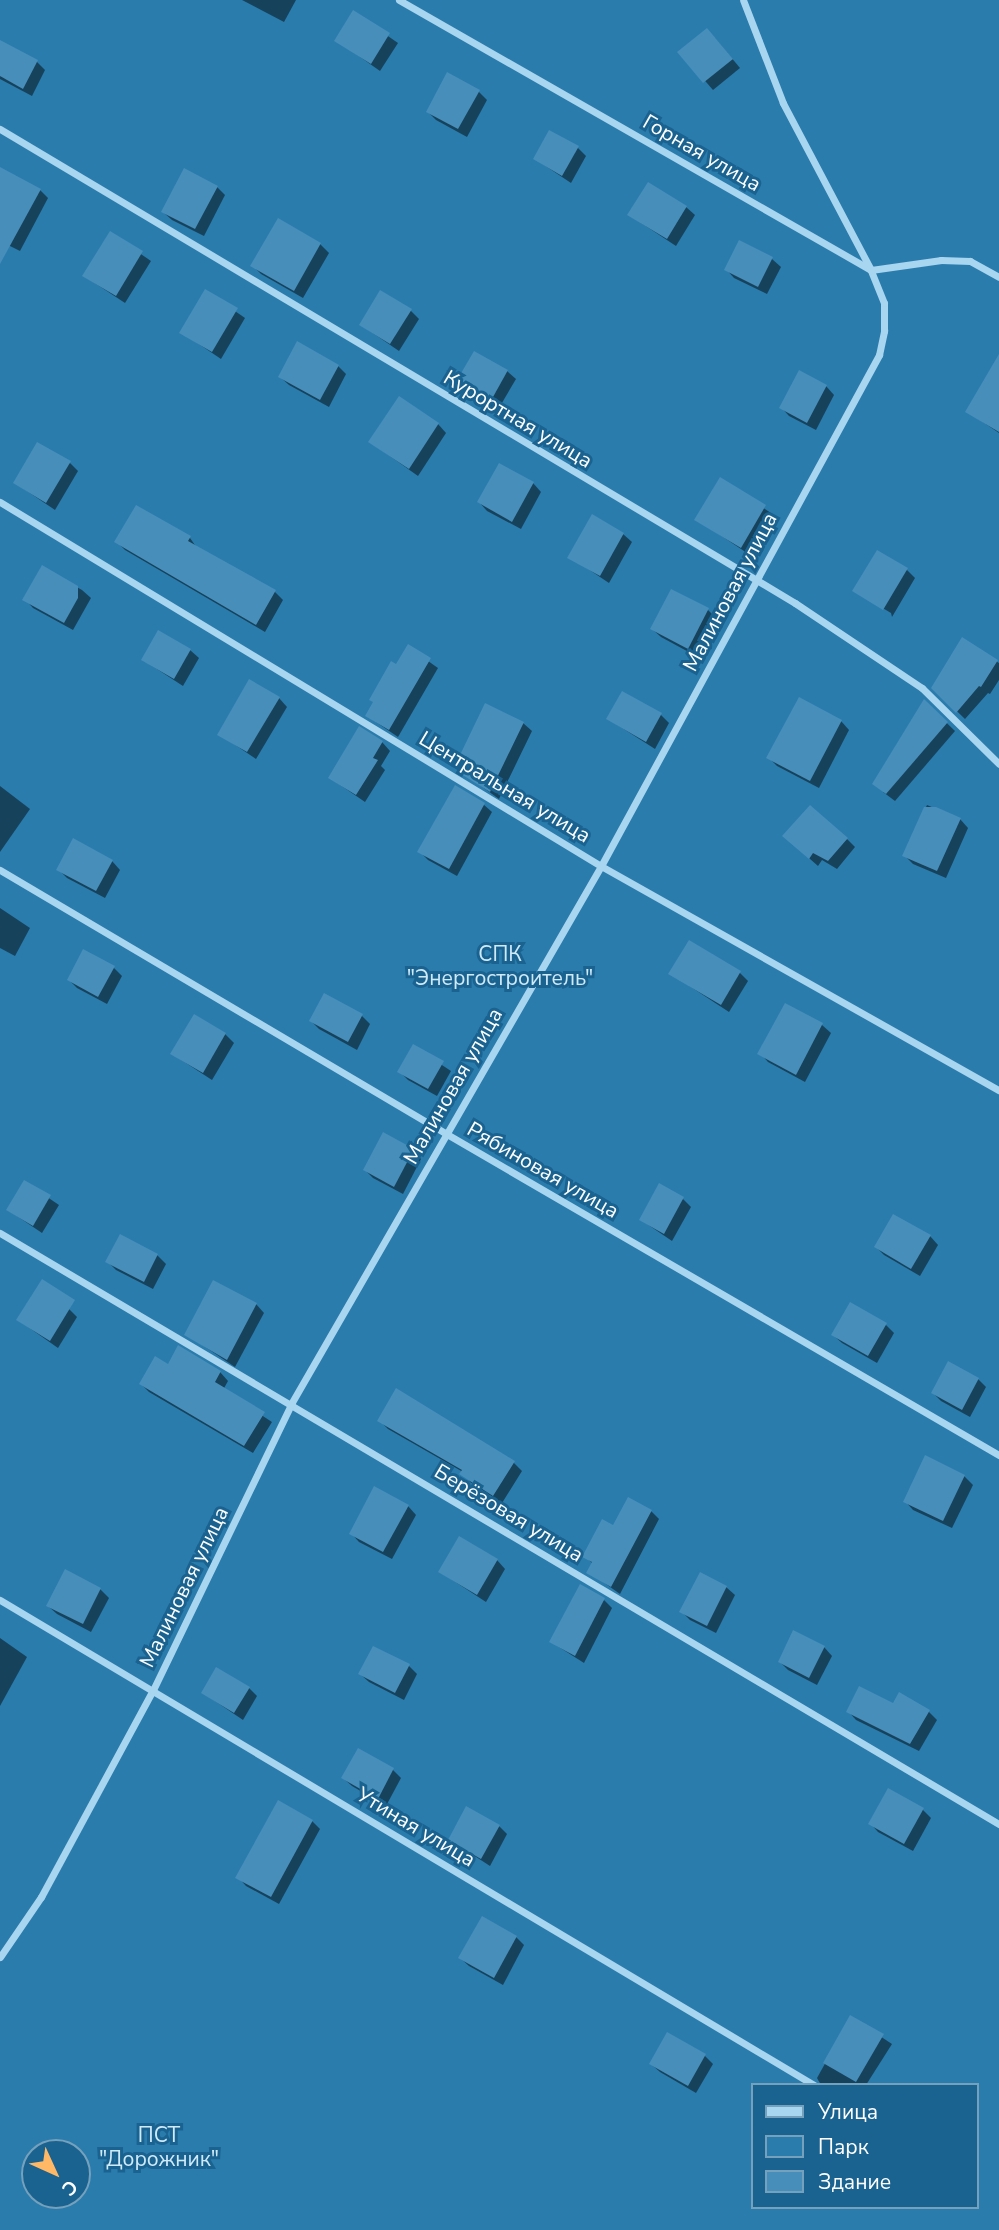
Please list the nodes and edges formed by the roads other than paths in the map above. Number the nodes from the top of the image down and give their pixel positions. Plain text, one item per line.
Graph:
1 (399, 0) edge
2 (743, 0) edge
3 (0, 129) edge
4 (871, 270) junction
5 (999, 277) edge
6 (0, 502) edge
7 (756, 581) junction
8 (999, 764) edge
9 (601, 866) junction
10 (0, 870) edge
11 (999, 1090) edge
12 (445, 1133) junction
13 (0, 1233) edge
14 (291, 1404) junction
15 (999, 1455) edge
16 (0, 1600) edge
17 (153, 1690) junction
18 (999, 1824) edge
19 (0, 1957) edge
20 (811, 2083) edge

1 - 4 street, Горная улица
2 - 4 street, Малиновая улица
3 - 7 street, Курортная улица
4 - 5 street
4 - 7 street, Малиновая улица
6 - 9 street, Центральная улица
7 - 8 street, Курортная улица
7 - 9 street, Малиновая улица
9 - 11 street, Центральная улица
9 - 12 street, Малиновая улица
10 - 12 street, Рябиновая улица
12 - 14 street, Малиновая улица
12 - 15 street, Рябиновая улица
13 - 14 street, Берёзовая улица
14 - 17 street, Малиновая улица
14 - 18 street, Берёзовая улица
16 - 17 street, Утиная улица
17 - 19 street, Малиновая улица
17 - 20 street, Утиная улица

